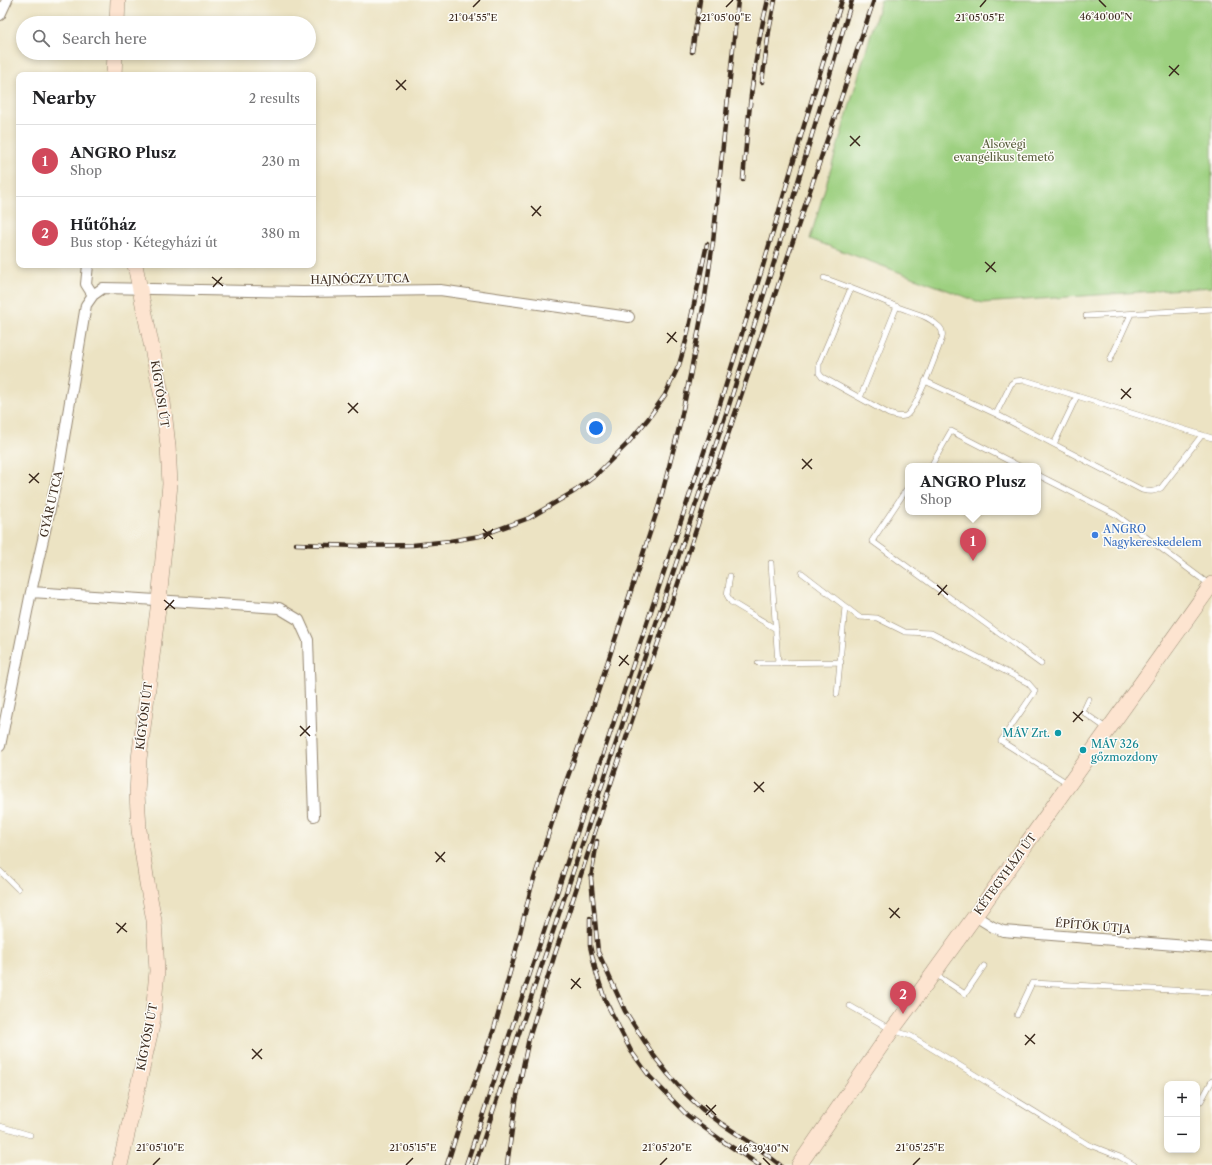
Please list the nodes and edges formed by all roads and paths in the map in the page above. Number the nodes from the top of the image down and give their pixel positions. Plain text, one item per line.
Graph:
1 (7, 0) edge
2 (118, 0) edge
3 (0, 15) edge
4 (117, 16) edge
5 (115, 60) edge
6 (114, 72) edge
7 (88, 268) edge
8 (136, 268) edge
9 (824, 278) dead end
10 (851, 288) junction
11 (140, 289) junction
12 (93, 295) junction
13 (897, 306) junction
14 (1212, 309) edge
15 (1130, 314) junction
16 (1086, 316) dead end
17 (628, 317) dead end
18 (1110, 360) dead end
19 (925, 381) junction
20 (1077, 396) junction
21 (860, 398) junction
22 (996, 414) junction
23 (1202, 435) junction
24 (1212, 438) edge
25 (1054, 444) junction
26 (933, 463) edge
27 (1013, 463) edge
28 (1041, 477) edge
29 (905, 492) edge
30 (771, 563) dead end
31 (802, 573) dead end
32 (730, 576) dead end
33 (1211, 585) edge
34 (31, 592) junction
35 (159, 601) junction
36 (845, 607) junction
37 (776, 629) junction
38 (841, 662) junction
39 (758, 663) dead end
40 (778, 663) junction
41 (1042, 664) dead end
42 (837, 694) dead end
43 (1089, 699) dead end
44 (1108, 730) junction
45 (0, 746) edge
46 (1070, 784) junction
47 (314, 816) dead end
48 (0, 871) edge
49 (18, 889) dead end
50 (975, 916) junction
51 (1212, 948) edge
52 (984, 966) dead end
53 (934, 973) junction
54 (1212, 992) edge
55 (850, 1006) dead end
56 (1017, 1015) dead end
57 (892, 1030) junction
58 (1212, 1081) edge
59 (1201, 1101) dead end
60 (0, 1126) edge
61 (30, 1135) dead end
62 (120, 1165) edge
63 (799, 1165) edge
64 (1134, 1165) edge

1 - 3 street
2 - 4 main road
5 - 6 main road
7 - 12 street
8 - 11 main road, KÍGYÓSI ÚT
9 - 10 lane
10 - 13 lane
10 - 21 lane
11 - 12 street, HAJNÓCZY UTCA
11 - 17 street, HAJNÓCZY UTCA
11 - 35 main road, KÍGYÓSI ÚT
12 - 34 street, GYÁR UTCA
13 - 19 lane
13 - 21 lane
14 - 15 lane
15 - 16 lane
15 - 18 lane
19 - 21 lane
19 - 22 lane
20 - 22 lane
20 - 23 lane
20 - 25 lane
22 - 25 lane
23 - 24 lane
23 - 25 lane
26 - 27 lane
28 - 33 lane
29 - 41 lane
30 - 37 lane
31 - 36 lane
32 - 37 lane
33 - 44 main road, KÉTEGYHÁZI ÚT
34 - 35 street
34 - 45 street, GYÁR UTCA
35 - 47 street
35 - 62 main road, KÍGYÓSI ÚT
36 - 38 lane
36 - 46 lane
37 - 40 lane
38 - 40 lane
38 - 42 lane
39 - 40 lane
43 - 44 lane
44 - 46 main road, KÉTEGYHÁZI ÚT
46 - 50 main road, KÉTEGYHÁZI ÚT
48 - 49 lane
50 - 51 street, ÉPÍTŐK ÚTJA
50 - 53 main road, KÉTEGYHÁZI ÚT
52 - 53 lane
53 - 57 main road, KÉTEGYHÁZI ÚT
54 - 56 lane
55 - 57 lane
57 - 63 main road, KÉTEGYHÁZI ÚT
57 - 64 lane
58 - 59 lane
60 - 61 lane

